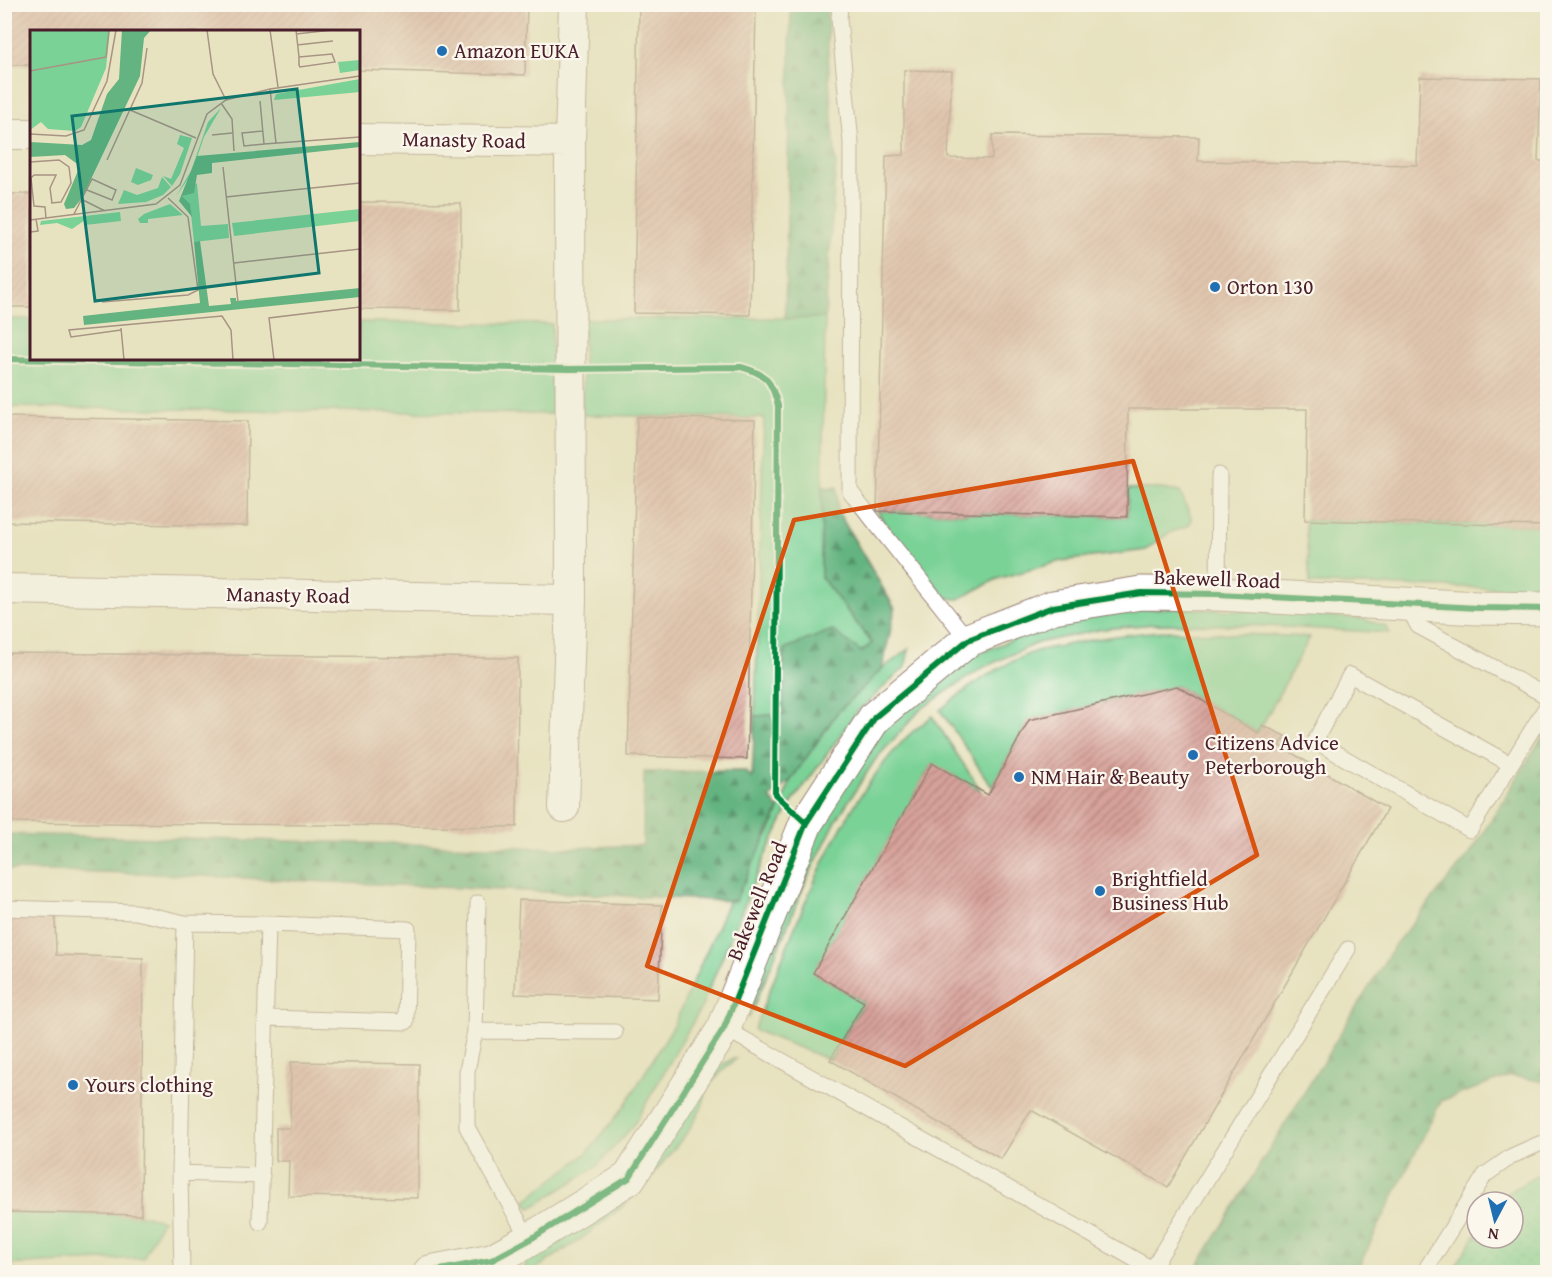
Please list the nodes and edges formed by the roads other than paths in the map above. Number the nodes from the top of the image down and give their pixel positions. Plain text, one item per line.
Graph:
1 (574, 4) edge
2 (840, 4) edge
3 (4, 134) edge
4 (30, 134) edge
5 (360, 139) edge
6 (570, 142) junction
7 (1219, 475) dead end
8 (4, 589) edge
9 (1218, 594) junction
10 (571, 600) junction
11 (1407, 605) junction
12 (1548, 609) edge
13 (968, 640) junction
14 (1548, 697) edge
15 (1548, 704) edge
16 (1510, 764) junction
17 (564, 807) dead end
18 (478, 903) dead end
19 (4, 908) edge
20 (185, 923) junction
21 (268, 924) junction
22 (1348, 949) dead end
23 (266, 1018) junction
24 (723, 1028) junction
25 (475, 1031) junction
26 (615, 1032) dead end
27 (1548, 1144) edge
28 (180, 1173) junction
29 (262, 1176) junction
30 (260, 1222) dead end
31 (529, 1240) junction
32 (495, 1266) edge
33 (1151, 1271) edge
34 (182, 1272) edge
35 (430, 1272) edge
36 (1424, 1272) edge

1 - 6 street
2 - 13 lane
3 - 4 street
5 - 6 street, Manasty Road
6 - 10 street
7 - 9 lane
8 - 10 street, Manasty Road
9 - 11 street, Bakewell Road
9 - 13 street, Bakewell Road
10 - 17 street
11 - 12 street, Bakewell Road
11 - 14 lane
13 - 24 street, Bakewell Road
15 - 16 lane
16 - 16 lane
18 - 25 lane
19 - 20 lane
20 - 21 lane
20 - 28 lane
21 - 23 lane
21 - 23 lane
22 - 33 lane
23 - 29 lane
24 - 31 street, Bakewell Road
24 - 33 lane
25 - 26 lane
25 - 31 lane
27 - 36 lane
28 - 29 lane
28 - 34 lane
29 - 30 lane
31 - 32 street, Bakewell Road
32 - 35 street, Bakewell Road

